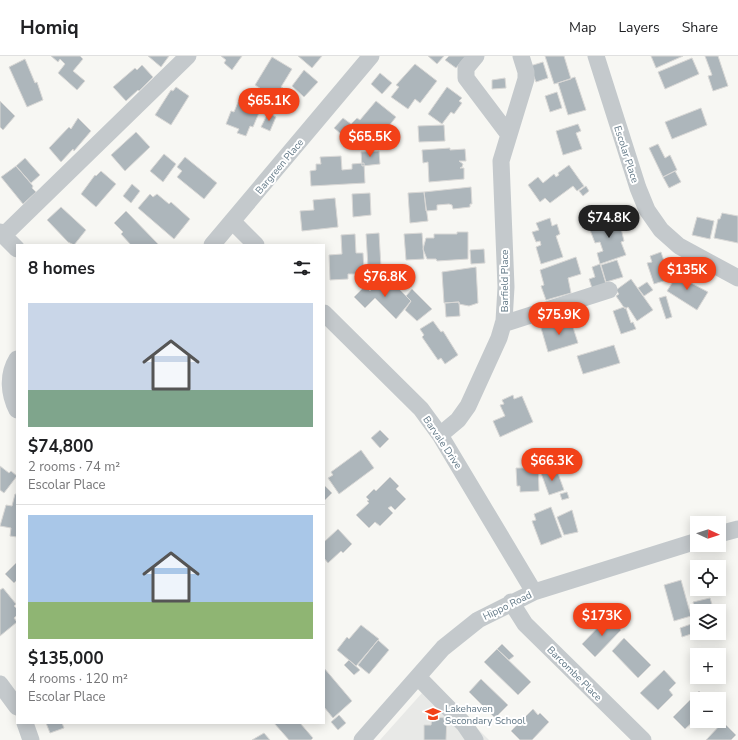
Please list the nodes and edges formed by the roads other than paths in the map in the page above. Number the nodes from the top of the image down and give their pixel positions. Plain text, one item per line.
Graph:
1 (188, 56) edge
2 (371, 56) edge
3 (476, 56) edge
4 (521, 56) edge
5 (596, 56) edge
6 (509, 135) junction
7 (232, 221) junction
8 (2, 233) edge
9 (213, 244) edge
10 (255, 244) edge
11 (16, 248) edge
12 (738, 278) edge
13 (609, 290) dead end
14 (325, 314) edge
15 (503, 324) junction
16 (16, 362) edge
17 (16, 408) edge
18 (440, 435) junction
19 (738, 530) edge
20 (726, 533) edge
21 (690, 543) edge
22 (534, 592) junction
23 (511, 602) junction
24 (418, 677) junction
25 (0, 684) edge
26 (16, 706) edge
27 (25, 724) edge
28 (32, 740) edge
29 (362, 740) edge
30 (475, 740) edge
31 (643, 740) edge

1 - 8 street
2 - 7 street, Bargreen Place
3 - 6 street
4 - 6 street, Barfield Place
5 - 12 street, Escolar Place
6 - 15 street, Barfield Place
7 - 9 street
7 - 10 street
8 - 11 street
13 - 15 street
14 - 18 street, Barvale Drive
15 - 18 street, Barfield Place
16 - 17 street
18 - 22 street, Barvale Drive
19 - 20 street
21 - 22 street, Hippo Road
22 - 23 street, Hippo Road
23 - 24 street, Hippo Road
23 - 31 street, Barcombe Place
24 - 29 street, Hippo Road
24 - 30 street
25 - 26 street
27 - 28 street

